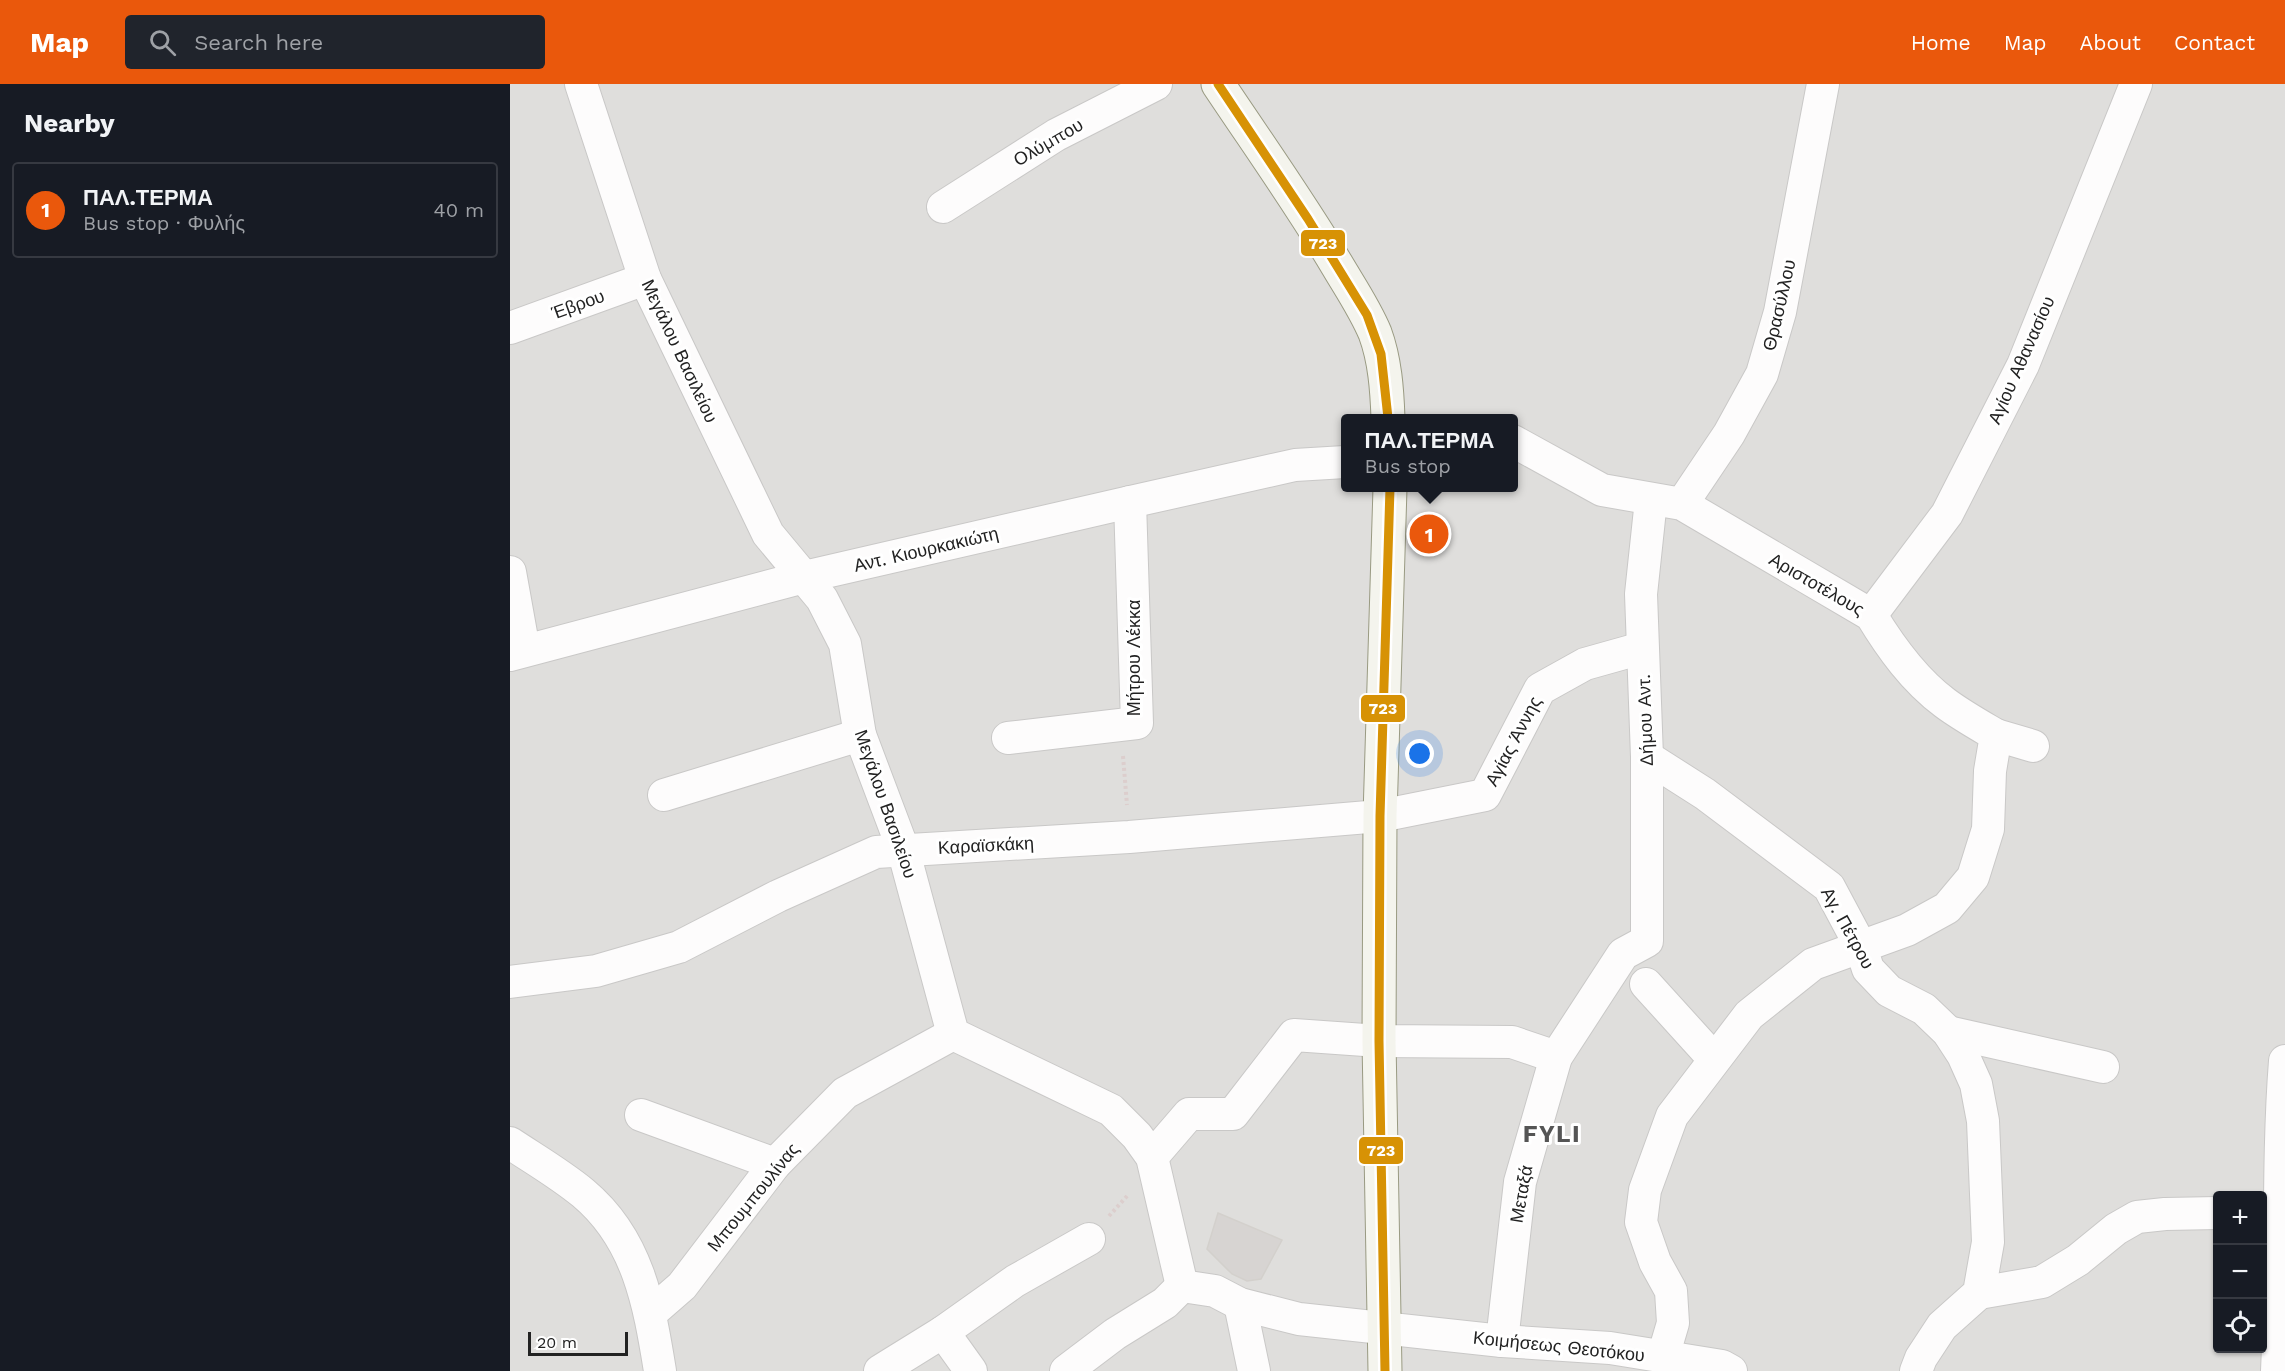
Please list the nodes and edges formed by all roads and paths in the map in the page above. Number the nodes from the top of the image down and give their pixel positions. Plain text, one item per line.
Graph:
1 (581, 84) edge
2 (1156, 84) edge
3 (1218, 84) edge
4 (1823, 84) edge
5 (2136, 84) edge
6 (943, 207) dead end
7 (645, 279) junction
8 (510, 328) edge
9 (1388, 414) edge
10 (1518, 444) edge
11 (1341, 462) edge
12 (1390, 492) edge
13 (1651, 500) junction
14 (1130, 502) junction
15 (1682, 504) junction
16 (510, 572) edge
17 (804, 578) junction
18 (1871, 615) junction
19 (1642, 648) junction
20 (517, 652) edge
21 (1121, 725) junction
22 (860, 735) junction
23 (1996, 735) junction
24 (1008, 738) dead end
25 (2033, 746) dead end
26 (1647, 757) junction
27 (664, 795) dead end
28 (1380, 816) junction
29 (1129, 837) junction
30 (903, 849) junction
31 (1647, 941) joint
32 (1861, 948) junction
33 (510, 982) edge
34 (1646, 984) dead end
35 (1948, 1032) junction
36 (953, 1034) junction
37 (1379, 1041) junction
38 (1556, 1057) junction
39 (1714, 1059) junction
40 (2285, 1060) edge
41 (2103, 1067) dead end
42 (641, 1115) dead end
43 (2284, 1116) edge
44 (510, 1143) edge
45 (1148, 1153) junction
46 (775, 1164) junction
47 (2213, 1213) edge
48 (1089, 1239) joint
49 (1182, 1286) junction
50 (1979, 1293) junction
51 (1240, 1304) junction
52 (651, 1312) junction
53 (2282, 1312) edge
54 (1384, 1326) junction
55 (943, 1332) junction
56 (1502, 1341) junction
57 (1663, 1357) junction
58 (1607, 1359) edge
59 (1071, 1370) edge
60 (660, 1371) edge
61 (880, 1371) edge
62 (971, 1371) edge
63 (1254, 1371) edge
64 (1385, 1371) edge
65 (1731, 1371) edge
66 (1916, 1371) edge
67 (2277, 1371) edge

1 - 7 street, Μεγάλου Βασιλείου
2 - 6 street, Ολύμπου
3 - 9 main road
4 - 15 street, Θρασύλλου
5 - 18 street, Αγίου Αθανασίου
7 - 8 street, Έβρου
7 - 17 street, Μεγάλου Βασιλείου
10 - 13 street, Αριστοτέλους
11 - 14 street, Αντ. Κιουρκακιώτη
12 - 28 main road
13 - 15 street, Αριστοτέλους
13 - 19 street, Δήμου Αντ.
14 - 17 street, Αντ. Κιουρκακιώτη
14 - 21 street, Μήτρου Λέκκα
15 - 18 street, Αριστοτέλους
16 - 20 street
17 - 20 street, Αντ. Κιουρκακιώτη
17 - 22 street, Μεγάλου Βασιλείου
18 - 23 street, Αριστοτέλους
19 - 26 street, Δήμου Αντ.
19 - 28 street, Αγίας Άννης
21 - 24 street, Μήτρου Λέκκα
21 - 29 path
22 - 27 street
22 - 30 street, Μεγάλου Βασιλείου
23 - 25 street, Αριστοτέλους
23 - 32 street
26 - 31 street, Δήμου Αντ.
26 - 32 street, Αγ. Πέτρου
28 - 29 street, Καραϊσκάκη
28 - 37 main road
29 - 30 street, Καραϊσκάκη
30 - 33 street, Καραϊσκάκη
30 - 36 street, Μεγάλου Βασιλείου
31 - 38 street, Μεταξά
32 - 35 street, Αγ. Πέτρου
32 - 39 street
34 - 39 street
35 - 41 street
35 - 50 street, Αγ. Πέτρου
36 - 45 street
36 - 46 street, Μπουμπουλίνας
37 - 38 street
37 - 45 street
37 - 54 main road
38 - 56 street, Μεταξά
39 - 57 street
40 - 43 street
42 - 46 street
43 - 53 street
44 - 52 street
45 - 48 path
45 - 49 street
46 - 52 street, Μπουμπουλίνας
47 - 50 street
48 - 55 street
49 - 51 street, Κοιμήσεως Θεοτόκου
49 - 59 street
50 - 66 street
51 - 54 street, Κοιμήσεως Θεοτόκου
51 - 63 street
52 - 60 street
53 - 67 street
54 - 56 street, Κοιμήσεως Θεοτόκου
54 - 64 main road
55 - 61 street
55 - 62 street
56 - 58 street, Κοιμήσεως Θεοτόκου
57 - 58 street, Κοιμήσεως Θεοτόκου
57 - 65 street, Κοιμήσεως Θεοτόκου

